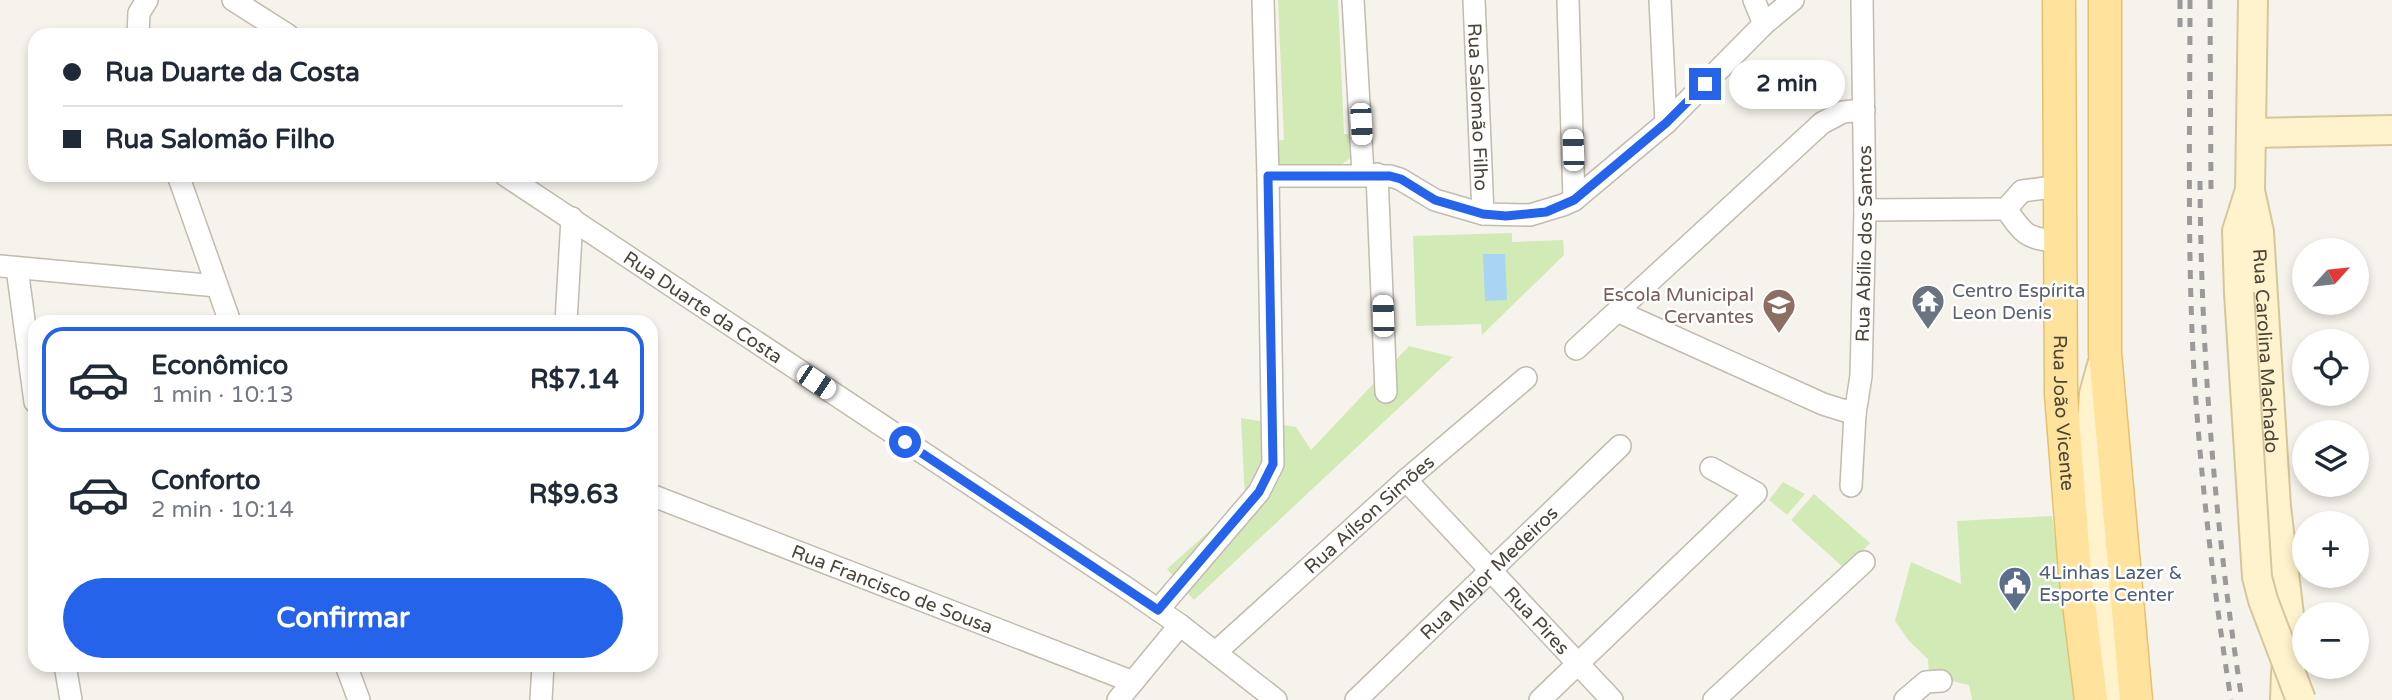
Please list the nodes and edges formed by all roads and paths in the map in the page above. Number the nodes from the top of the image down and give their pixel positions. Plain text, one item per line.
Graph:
1 (147, 0) edge
2 (233, 0) edge
3 (1263, 0) edge
4 (1353, 0) edge
5 (1474, 0) edge
6 (1568, 0) edge
7 (1660, 0) edge
8 (1754, 0) edge
9 (1793, 0) edge
10 (1862, 0) edge
11 (2059, 0) edge
12 (2105, 0) edge
13 (2253, 0) edge
14 (1764, 24) junction
15 (138, 28) edge
16 (277, 28) edge
17 (1864, 110) junction
18 (1666, 123) junction
19 (2392, 130) edge
20 (2253, 133) junction
21 (1370, 174) junction
22 (1268, 176) junction
23 (180, 182) edge
24 (516, 182) edge
25 (2061, 186) junction
26 (2250, 191) junction
27 (1574, 200) junction
28 (2006, 209) junction
29 (1865, 210) junction
30 (1483, 214) junction
31 (572, 218) junction
32 (2062, 243) junction
33 (9, 267) edge
34 (216, 286) junction
35 (1617, 311) junction
36 (227, 315) edge
37 (566, 315) edge
38 (1576, 349) dead end
39 (2105, 353) junction
40 (28, 366) edge
41 (1526, 378) dead end
42 (1386, 392) dead end
43 (1855, 414) junction
44 (1620, 446) dead end
45 (1711, 468) dead end
46 (1406, 480) junction
47 (1851, 486) dead end
48 (658, 498) edge
49 (1864, 562) dead end
50 (1490, 572) junction
51 (1158, 610) junction
52 (1180, 625) junction
53 (1216, 652) junction
54 (1577, 664) junction
55 (66, 672) edge
56 (349, 672) edge
57 (543, 672) edge
58 (1941, 681) dead end
59 (1133, 682) junction
60 (71, 700) edge
61 (359, 700) edge
62 (541, 700) edge
63 (1118, 700) edge
64 (1276, 700) edge
65 (1356, 700) edge
66 (1540, 700) edge
67 (1612, 700) edge
68 (1714, 700) edge
69 (1905, 700) edge
70 (2091, 700) edge
71 (2112, 700) edge
72 (2136, 700) edge
73 (2285, 700) edge
74 (2301, 700) edge

1 - 15 street
2 - 16 street
3 - 22 street
4 - 21 street
5 - 30 street, Rua Salomão Filho
6 - 27 street
7 - 18 street
8 - 14 street
9 - 14 street, Rua Salomão Filho
10 - 17 street, Rua Abílio dos Santos
11 - 25 main road, Rua João Vicente
12 - 39 main road
13 - 20 main road, Rua Carolina Machado
14 - 18 street, Rua Salomão Filho
17 - 29 street, Rua Abílio dos Santos
17 - 35 street
18 - 27 street, Rua Salomão Filho
19 - 20 main road
20 - 26 main road, Rua Carolina Machado
21 - 22 street, Rua Salomão Filho
21 - 30 street, Rua Salomão Filho
21 - 42 street
22 - 51 street
23 - 34 street
24 - 31 street, Rua Duarte da Costa
25 - 28 street
25 - 32 main road, Rua João Vicente
26 - 73 main road, Rua Carolina Machado
26 - 74 main road, bridge
27 - 30 street, Rua Salomão Filho
28 - 29 street
28 - 32 street
29 - 43 street, Rua Abílio dos Santos
31 - 37 street
31 - 51 street, Rua Duarte da Costa
32 - 70 main road, Rua João Vicente
33 - 34 street
33 - 40 street
34 - 36 street
35 - 38 street
35 - 43 street
39 - 71 main road
39 - 72 main road
41 - 46 street, Rua Aílson Simões
43 - 47 street, Rua Abílio dos Santos
44 - 50 street, Rua Major Medeiros
45 - 54 street
46 - 50 street, Rua Pires
46 - 53 street, Rua Aílson Simões
48 - 59 street, Rua Francisco de Sousa
49 - 68 street
50 - 54 street, Rua Pires
50 - 65 street, Rua Major Medeiros
51 - 52 street, Rua Duarte da Costa
52 - 53 street, Rua Duarte da Costa
52 - 59 street
53 - 64 street, Rua Duarte da Costa
54 - 66 street
54 - 67 street, Rua Pires
55 - 60 street
56 - 61 street
57 - 62 street
58 - 69 street
59 - 63 street

